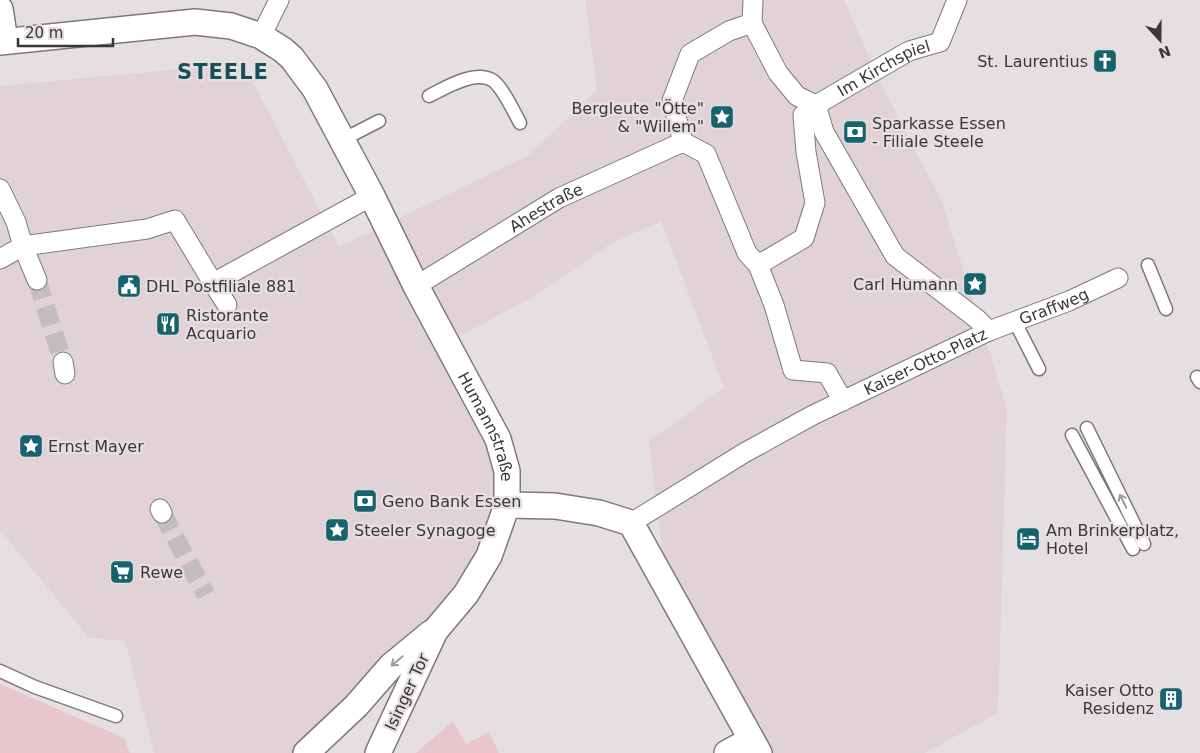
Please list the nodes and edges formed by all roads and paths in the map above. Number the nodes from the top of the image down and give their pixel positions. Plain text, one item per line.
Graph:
1 (279, 0) edge
2 (753, 0) edge
3 (957, 0) edge
4 (0, 9) edge
5 (752, 23) junction
6 (261, 36) junction
7 (2, 41) edge
8 (429, 96) dead end
9 (816, 105) junction
10 (379, 122) dead end
11 (520, 123) dead end
12 (342, 140) junction
13 (683, 142) junction
14 (1, 195) edge
15 (372, 196) junction
16 (24, 246) junction
17 (0, 259) edge
18 (758, 264) junction
19 (1148, 264) dead end
20 (1118, 278) dead end
21 (37, 280) tunnel mouth
22 (213, 283) junction
23 (416, 286) junction
24 (227, 305) dead end
25 (1166, 309) dead end
26 (1015, 322) junction
27 (989, 331) junction
28 (1039, 369) dead end
29 (843, 401) junction
30 (1087, 428) dead end
31 (1072, 435) dead end
32 (507, 505) junction
33 (631, 523) junction
34 (435, 631) junction
35 (0, 671) edge
36 (356, 706) junction
37 (116, 716) dead end
38 (755, 746) edge
39 (383, 747) edge
40 (306, 753) edge
41 (333, 753) edge
42 (726, 753) edge

1 - 6 street
2 - 5 street
3 - 9 street, Im Kirchspiel
4 - 7 street
5 - 9 street
5 - 13 street
6 - 7 street, Humannstraße
6 - 12 street, Humannstraße
8 - 11 lane
9 - 18 street
9 - 27 street, Kaiser-Otto-Platz
10 - 12 lane
12 - 15 street, Humannstraße
13 - 18 street, Kaiser-Otto-Platz
13 - 23 street, Ahestraße
14 - 16 street
15 - 22 street
15 - 23 street, Humannstraße
16 - 17 street
16 - 21 street
16 - 22 street
18 - 29 street, Kaiser-Otto-Platz
19 - 25 lane
20 - 26 street, Graffweg
22 - 24 street
23 - 32 street, Humannstraße
26 - 27 street, Graffweg
26 - 28 lane
27 - 29 street, Kaiser-Otto-Platz
29 - 33 street, Kaiser-Otto-Platz
31 -> 30 lane
32 - 33 street, Humannstraße
32 - 34 street, Isinger Tor
33 - 38 street
34 -> 36 street, Isinger Tor
34 - 39 street, Isinger Tor
35 - 37 lane
36 - 40 street, Isinger Tor
36 - 41 street, Isinger Tor
38 - 42 street

